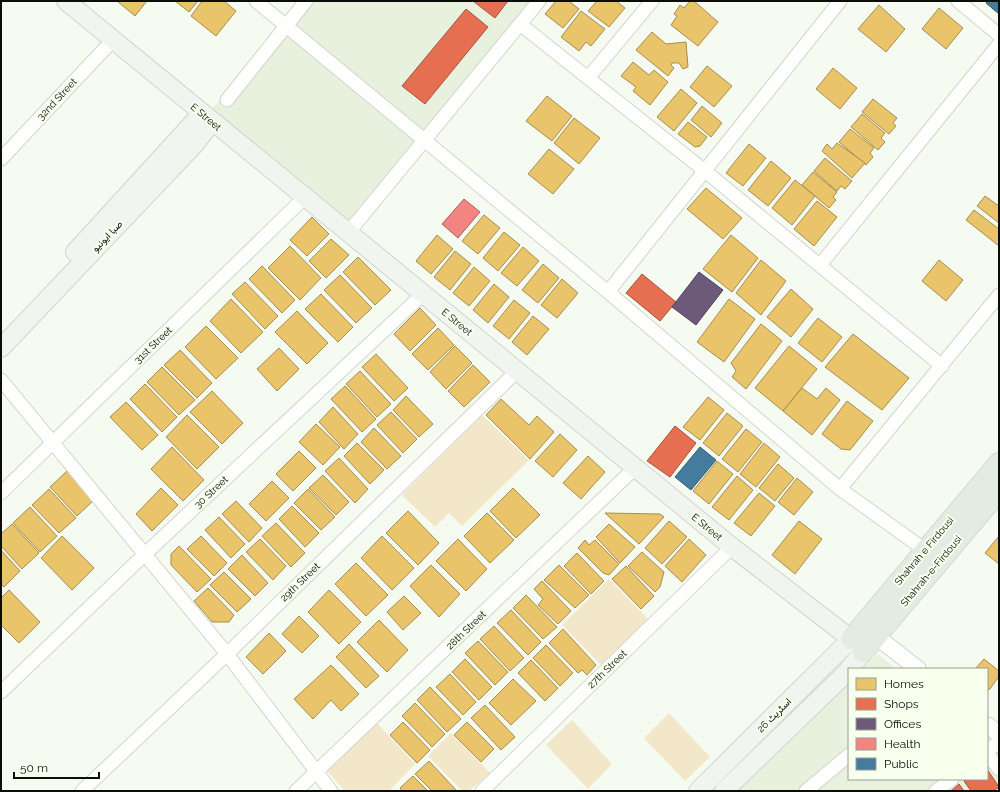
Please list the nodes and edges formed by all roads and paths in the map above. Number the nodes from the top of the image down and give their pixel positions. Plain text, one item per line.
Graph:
1 (66, 1) edge
2 (256, 1) edge
3 (306, 1) edge
4 (539, 1) edge
5 (652, 1) edge
6 (840, 1) edge
7 (958, 1) edge
8 (520, 24) junction
9 (285, 26) junction
10 (999, 35) edge
11 (113, 40) junction
12 (999, 44) edge
13 (588, 78) junction
14 (226, 100) dead end
15 (207, 118) junction
16 (426, 140) junction
17 (1, 159) edge
18 (705, 170) junction
19 (305, 197) junction
20 (348, 233) junction
21 (820, 265) junction
22 (608, 292) junction
23 (423, 294) junction
24 (999, 295) edge
25 (1, 332) edge
26 (1, 348) edge
27 (942, 366) junction
28 (517, 371) junction
29 (1, 380) edge
30 (52, 443) junction
31 (999, 463) edge
32 (635, 468) junction
33 (840, 489) junction
34 (999, 491) edge
35 (1, 493) edge
36 (732, 547) junction
37 (925, 550) junction
38 (144, 555) junction
39 (877, 636) junction
40 (857, 646) junction
41 (227, 654) junction
42 (917, 668) edge
43 (1, 692) edge
44 (988, 726) edge
45 (999, 734) edge
46 (999, 742) edge
47 (988, 751) edge
48 (988, 754) edge
49 (848, 756) edge
50 (999, 770) edge
51 (316, 772) junction
52 (951, 780) edge
53 (82, 791) edge
54 (296, 791) edge
55 (331, 791) edge
56 (482, 791) edge
57 (698, 791) edge
58 (724, 791) edge
59 (806, 791) edge
60 (936, 791) edge

1 - 11 main road, E Street
2 - 9 street
3 - 9 street
4 - 8 street
5 - 13 street
6 - 18 street
7 - 10 street
8 - 13 street
8 - 16 street
9 - 14 street
9 - 16 street
11 - 15 main road, E Street
11 - 17 street, 32nd Street
12 - 21 street
13 - 18 street
15 - 19 main road, E Street
15 - 25 main road, صبا ایونیو
15 - 26 main road, صبا ایونیو
16 - 20 street
16 - 22 street
18 - 21 street
18 - 22 street
19 - 20 main road, E Street
19 - 30 street, 31st Street
20 - 23 main road, E Street
21 - 27 street
22 - 33 street
23 - 28 main road, E Street
23 - 38 street, 30 Street
24 - 27 street
27 - 33 street
28 - 32 main road, E Street
28 - 41 street, 29th Street
29 - 30 street
30 - 35 street, 31st Street
30 - 38 street
31 - 37 main road, Shahrah e Firdousi
32 - 36 main road, E Street
32 - 51 street, 28th Street
33 - 37 street
34 - 39 main road, Shahrah-e-Firdousi
36 - 40 main road, E Street
36 - 56 street, 27th Street
37 - 40 main road, Shahrah e Firdousi
38 - 41 street
38 - 43 street, 30 Street
39 - 40 main road, Shahrah-e-Firdousi
39 - 42 street
40 - 57 main road, اسٹریٹ 26
40 - 58 main road, اسٹریٹ 26
41 - 51 street
41 - 53 street, 29th Street
44 - 45 street
46 - 47 street
48 - 50 street
49 - 59 street
51 - 54 street, 28th Street
51 - 55 street
52 - 60 street

